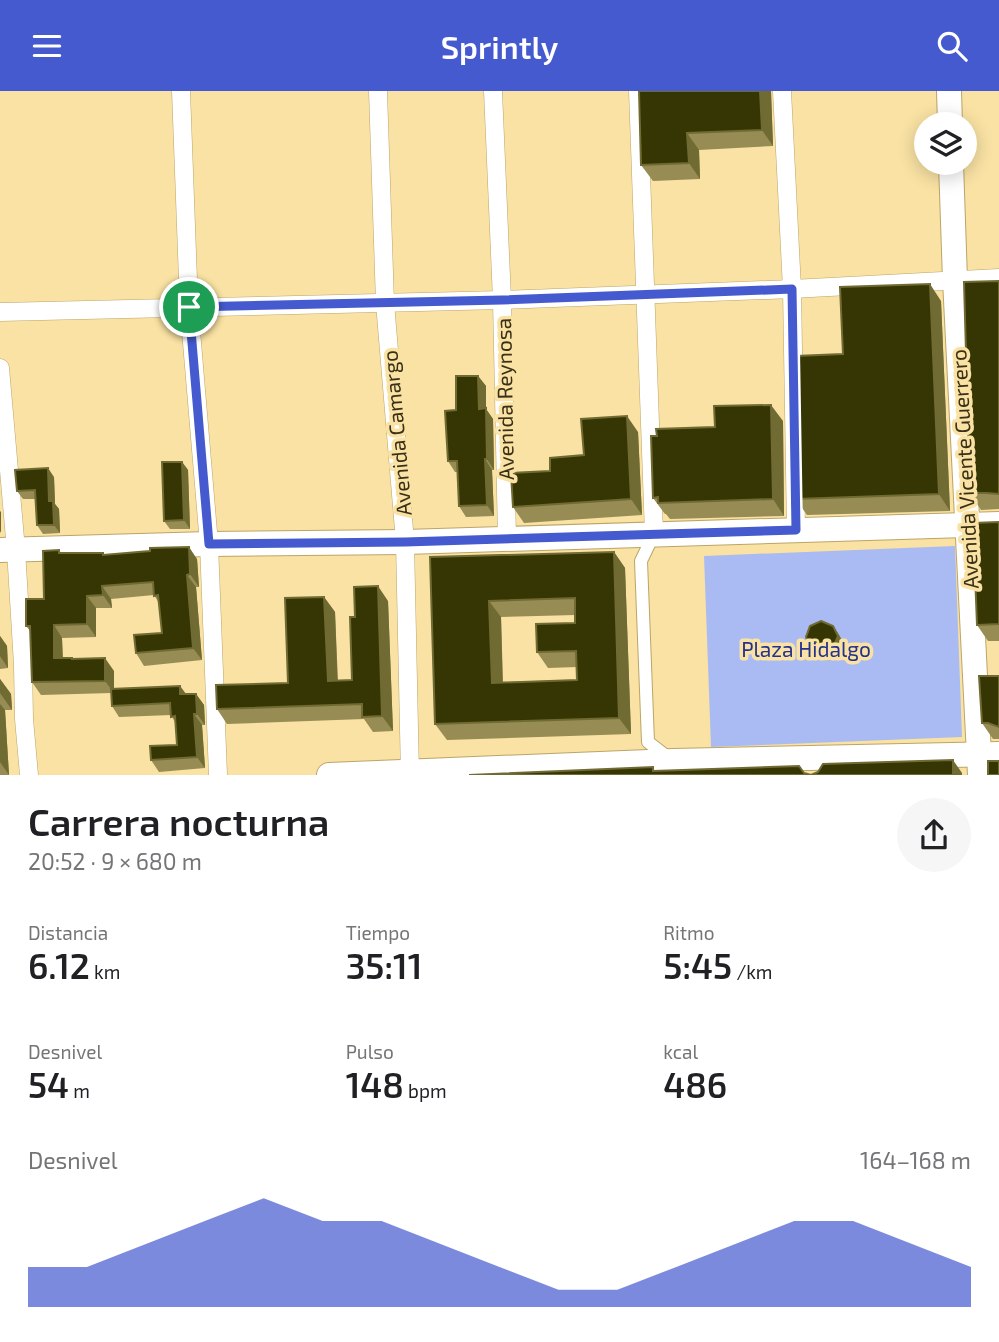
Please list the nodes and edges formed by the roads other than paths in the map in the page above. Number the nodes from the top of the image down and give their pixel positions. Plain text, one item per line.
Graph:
1 (181, 91) edge
2 (378, 91) edge
3 (493, 91) edge
4 (638, 91) edge
5 (782, 91) edge
6 (949, 91) edge
7 (950, 112) edge
8 (951, 175) edge
9 (999, 278) edge
10 (955, 280) junction
11 (792, 289) junction
12 (646, 293) junction
13 (502, 300) junction
14 (385, 303) junction
15 (189, 307) junction
16 (0, 312) edge
17 (0, 368) edge
18 (999, 524) edge
19 (967, 525) junction
20 (796, 530) junction
21 (654, 534) junction
22 (507, 539) junction
23 (405, 542) junction
24 (209, 544) junction
25 (8, 550) edge
26 (986, 761) edge
27 (673, 768) edge
28 (526, 771) edge
29 (410, 773) edge
30 (29, 775) edge
31 (218, 775) edge
32 (329, 775) edge

1 - 15 street
2 - 14 street, Avenida Camargo
3 - 13 street, Avenida Reynosa
4 - 12 street
5 - 11 street
6 - 7 main road
8 - 10 main road, Avenida Vicente Guerrero
9 - 10 street
10 - 11 street
10 - 19 main road, Avenida Vicente Guerrero
11 - 12 street
11 - 20 street
12 - 13 street
12 - 21 street
13 - 14 street
13 - 22 street, Avenida Reynosa
14 - 15 street
14 - 23 street, Avenida Camargo
15 - 16 street
15 - 24 street
17 - 25 street
18 - 19 main road
19 - 20 main road
19 - 26 main road, Avenida Vicente Guerrero
20 - 21 main road
21 - 22 main road
21 - 27 street
22 - 23 main road
23 - 24 main road
23 - 29 street, Avenida Camargo
24 - 25 main road
24 - 31 street
25 - 30 street
26 - 27 main road
27 - 28 main road
28 - 29 main road
29 - 32 main road

